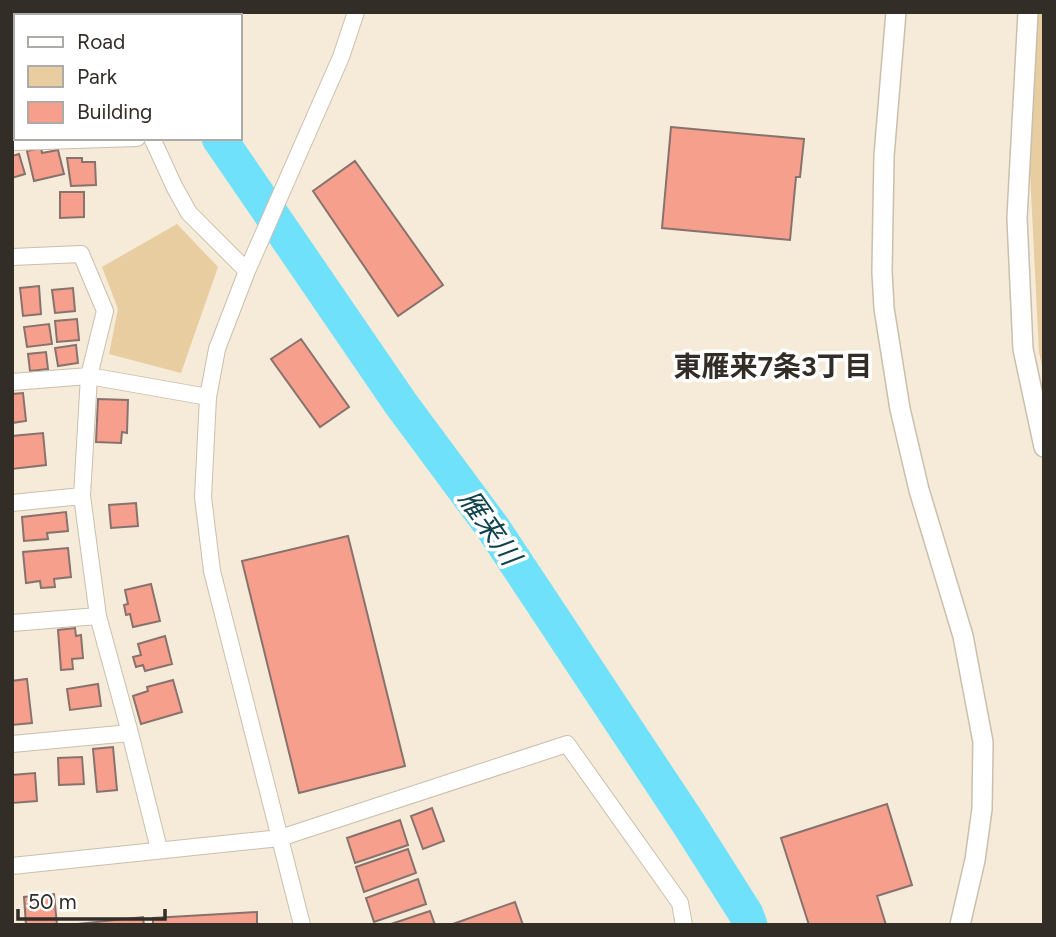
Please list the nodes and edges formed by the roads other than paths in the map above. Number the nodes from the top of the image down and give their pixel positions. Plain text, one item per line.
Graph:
1 (356, 12) edge
2 (896, 12) edge
3 (1028, 12) edge
4 (153, 140) edge
5 (12, 257) edge
6 (247, 271) junction
7 (89, 376) junction
8 (12, 382) edge
9 (208, 397) junction
10 (1044, 447) edge
11 (82, 496) junction
12 (12, 503) edge
13 (98, 616) junction
14 (12, 624) edge
15 (130, 733) junction
16 (12, 744) edge
17 (280, 838) junction
18 (159, 849) junction
19 (12, 866) edge
20 (302, 925) edge
21 (684, 925) edge
22 (960, 925) edge

1 - 6 street
2 - 22 street
3 - 10 street
4 - 6 street
5 - 7 street
6 - 9 street
7 - 8 street
7 - 9 street
7 - 11 street
9 - 17 street
11 - 12 street
11 - 13 street
13 - 14 street
13 - 15 street
15 - 16 street
15 - 18 street
17 - 18 street
17 - 20 street
17 - 21 street
18 - 19 street

